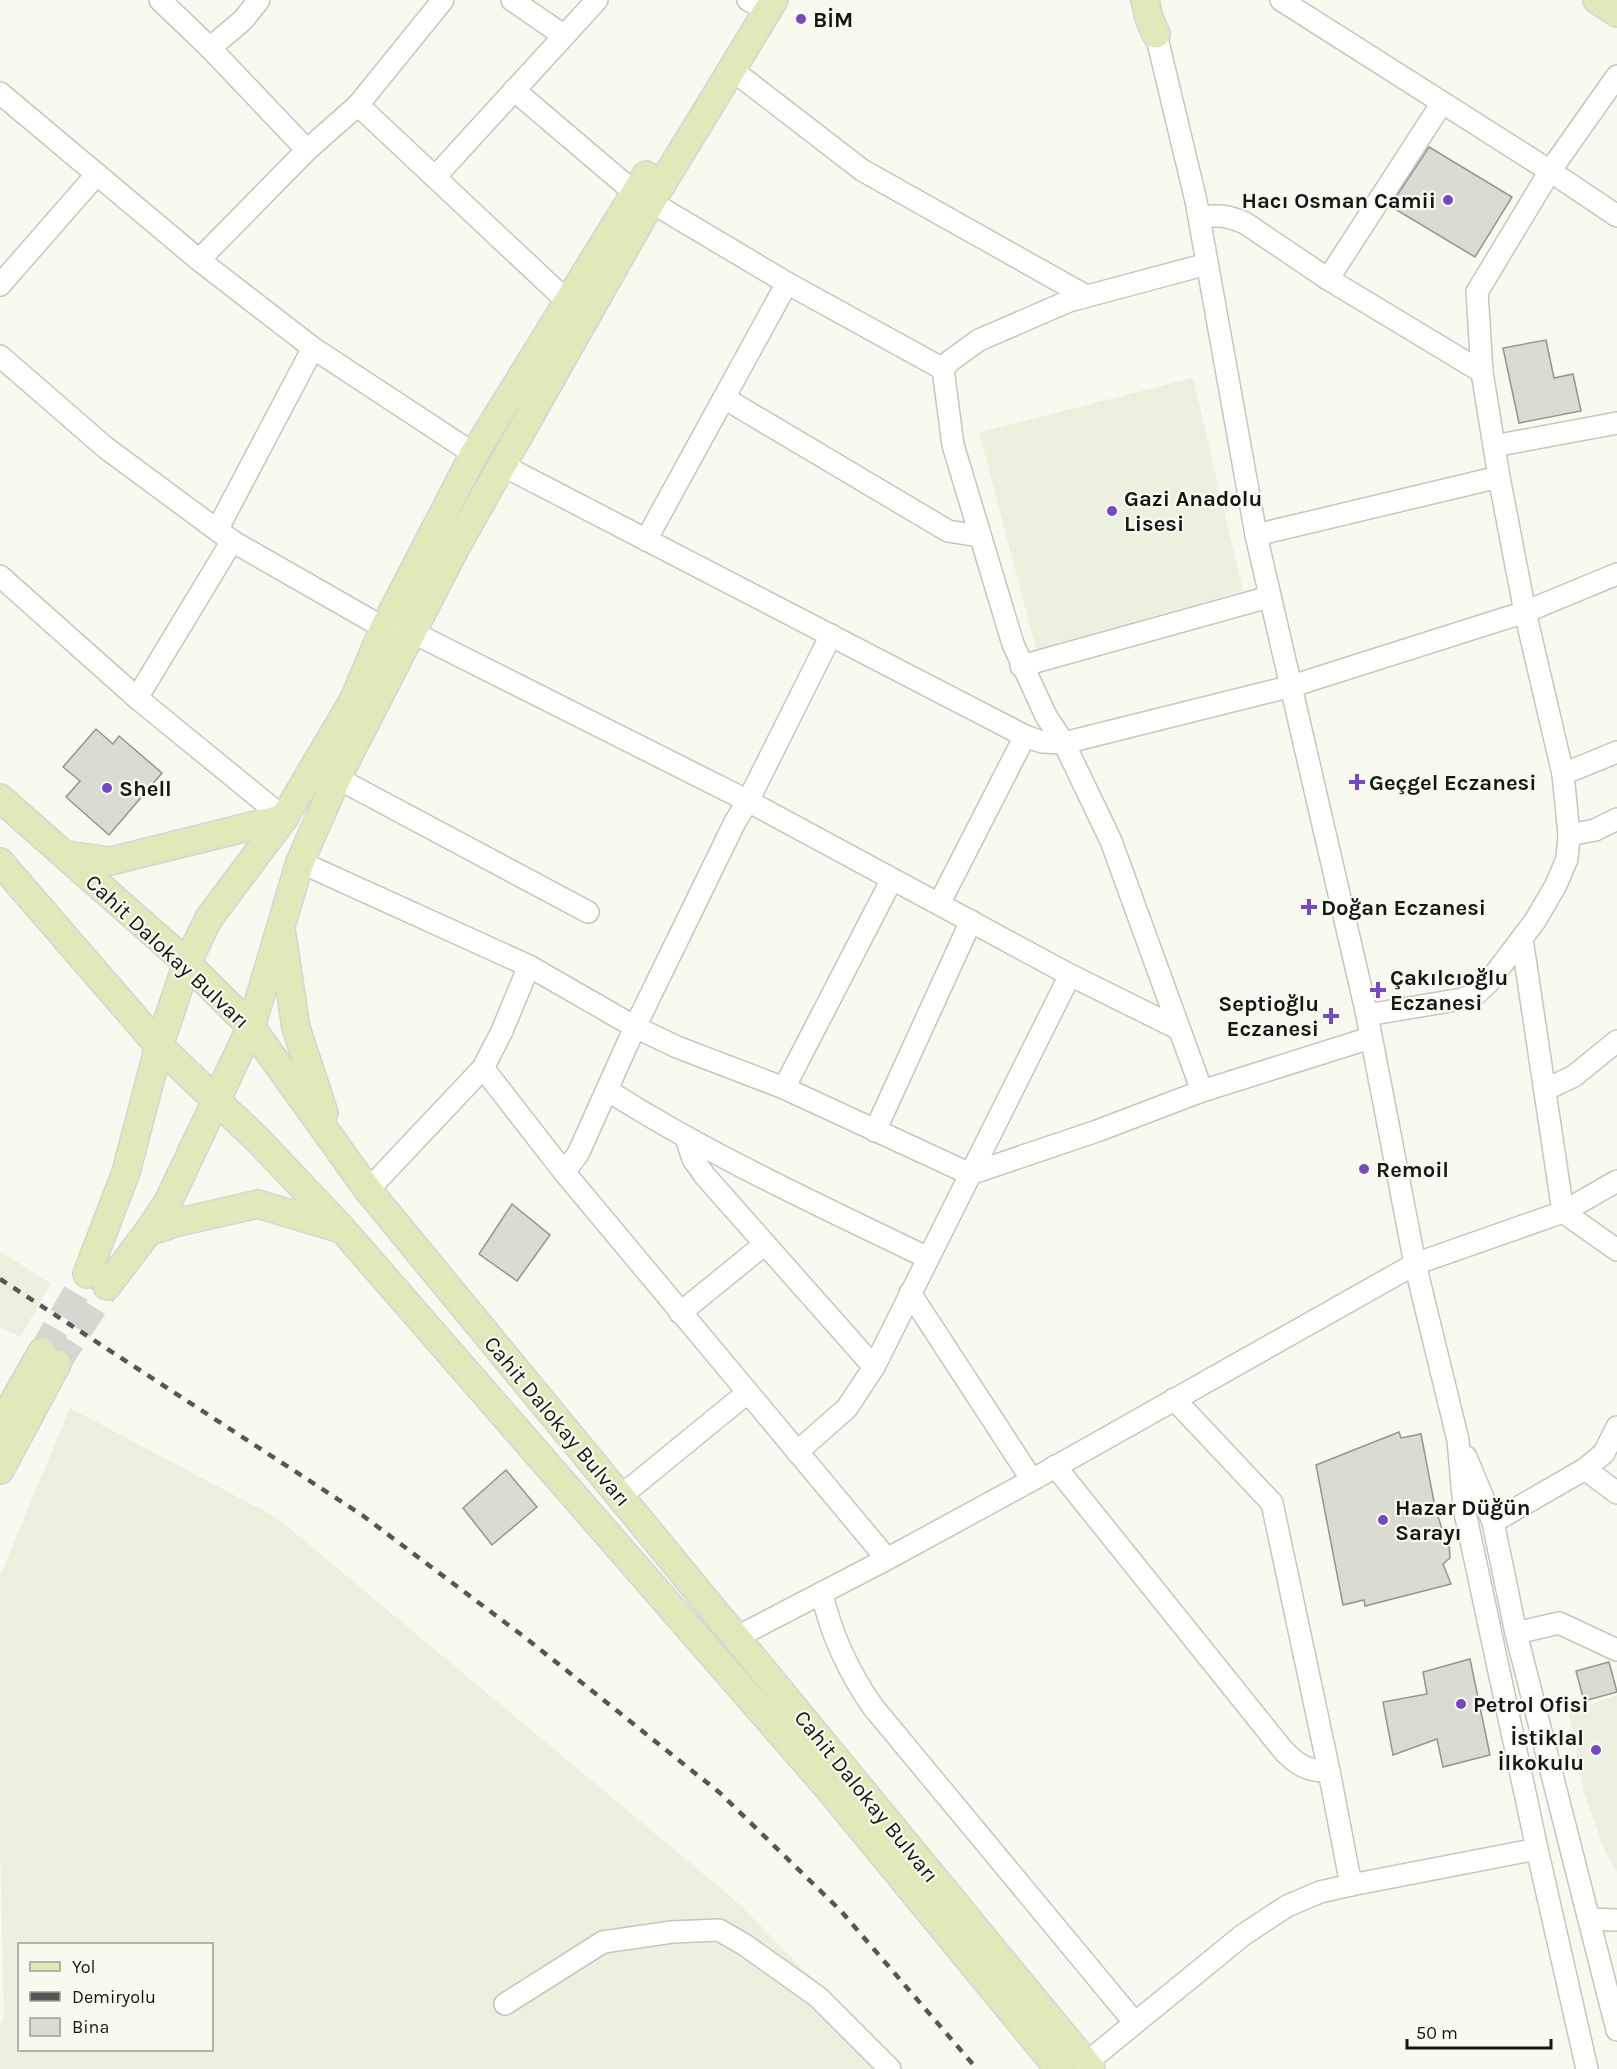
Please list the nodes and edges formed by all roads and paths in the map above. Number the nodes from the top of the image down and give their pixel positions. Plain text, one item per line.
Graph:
1 (160, 0) edge
2 (259, 0) edge
3 (443, 0) edge
4 (512, 0) edge
5 (597, 0) edge
6 (1145, 0) edge
7 (1157, 0) edge
8 (1281, 0) edge
9 (1597, 0) edge
10 (756, 1) edge
11 (1617, 13) edge
12 (1156, 34) junction
13 (563, 35) junction
14 (210, 48) junction
15 (731, 69) junction
16 (1617, 76) edge
17 (514, 90) junction
18 (0, 93) edge
19 (1442, 103) junction
20 (358, 105) junction
21 (308, 150) junction
22 (1550, 171) junction
23 (97, 174) junction
24 (435, 177) junction
25 (643, 197) junction
26 (1617, 216) edge
27 (1199, 217) junction
28 (199, 260) junction
29 (1207, 264) junction
30 (1328, 279) junction
31 (787, 283) junction
32 (0, 285) edge
33 (1086, 296) junction
34 (568, 302) junction
35 (313, 348) junction
36 (0, 356) edge
37 (943, 369) junction
38 (1482, 372) junction
39 (724, 398) junction
40 (1617, 423) edge
41 (1494, 446) junction
42 (474, 454) junction
43 (502, 465) junction
44 (1499, 477) junction
45 (224, 535) junction
46 (1256, 535) junction
47 (979, 536) junction
48 (646, 540) junction
49 (1617, 574) edge
50 (0, 576) edge
51 (1269, 597) junction
52 (1525, 612) junction
53 (384, 628) junction
54 (412, 632) junction
55 (831, 635) junction
56 (1021, 666) junction
57 (1292, 686) junction
58 (137, 698) junction
59 (1025, 736) junction
60 (1064, 743) junction
61 (1617, 752) edge
62 (1563, 774) junction
63 (338, 778) junction
64 (0, 798) edge
65 (748, 801) junction
66 (284, 818) junction
67 (1617, 819) edge
68 (1569, 835) junction
69 (64, 855) junction
70 (0, 862) edge
71 (300, 862) junction
72 (892, 879) junction
73 (939, 904) junction
74 (588, 912) dead end
75 (971, 921) junction
76 (280, 926) junction
77 (1522, 939) junction
78 (188, 963) junction
79 (529, 966) junction
80 (1070, 975) junction
81 (1367, 1015) junction
82 (251, 1027) junction
83 (635, 1027) junction
84 (1179, 1029) junction
85 (1370, 1038) junction
86 (1617, 1041) edge
87 (159, 1046) junction
88 (483, 1068) junction
89 (784, 1088) junction
90 (607, 1090) junction
91 (1545, 1090) junction
92 (1202, 1091) junction
93 (215, 1101) junction
94 (875, 1131) junction
95 (332, 1137) junction
96 (686, 1138) junction
97 (564, 1172) junction
98 (970, 1174) junction
99 (1617, 1181) edge
100 (368, 1190) junction
101 (1563, 1212) junction
102 (343, 1230) junction
103 (148, 1232) junction
104 (765, 1244) junction
105 (1617, 1250) edge
106 (928, 1258) junction
107 (1415, 1264) junction
108 (910, 1293) junction
109 (680, 1313) junction
110 (874, 1367) junction
111 (747, 1393) junction
112 (1174, 1399) junction
113 (0, 1426) edge
114 (1617, 1427) edge
115 (1458, 1440) junction
116 (797, 1452) junction
117 (1055, 1466) junction
118 (1585, 1468) junction
119 (0, 1470) edge
120 (1032, 1479) junction
121 (1617, 1493) edge
122 (621, 1496) junction
123 (1493, 1522) junction
124 (887, 1559) junction
125 (822, 1593) junction
126 (1516, 1633) junction
127 (737, 1637) junction
128 (1617, 1650) edge
129 (1329, 1771) junction
130 (1537, 1849) junction
131 (1351, 1885) junction
132 (1589, 1919) junction
133 (1617, 1920) edge
134 (505, 2004) dead end
135 (1135, 2023) junction
136 (1617, 2030) edge
137 (1089, 2066) edge
138 (890, 2069) edge
139 (1059, 2069) edge
140 (1587, 2069) edge

1 - 14 street
2 - 14 street
3 - 20 street
4 - 13 street
5 - 13 street
6 - 12 main road
7 - 12 main road
8 - 19 street
9 - 11 main road
10 - 15 main road
10 - 25 main road
12 - 27 street
13 - 17 street
14 - 21 street
15 - 25 main road
15 - 33 street
16 - 22 street
17 - 24 street
17 - 25 street
18 - 23 street
19 - 22 street
19 - 30 street
20 - 21 street
20 - 24 street
21 - 28 street
22 - 26 street
22 - 38 street
23 - 28 street
23 - 32 street
24 - 34 street
25 - 31 street
25 - 34 main road
25 - 43 main road
27 - 29 street
27 - 30 street
28 - 35 street
29 - 33 street
29 - 46 street
30 - 38 street
31 - 37 street
31 - 39 street
33 - 37 street
34 - 42 main road
35 - 42 street
35 - 45 street
36 - 45 street
37 - 47 street
38 - 41 street
39 - 47 street
39 - 48 street
40 - 41 street
41 - 44 street
42 - 53 main road
43 - 48 street
43 - 54 main road
44 - 46 street
44 - 52 street
45 - 53 street
45 - 58 street
46 - 51 street
47 - 56 street
48 - 55 street
49 - 52 street
50 - 58 street
51 - 56 street
51 - 57 street
52 - 57 street
52 - 62 street
53 - 54 street
53 - 66 main road
54 - 63 main road
54 - 65 street
55 - 59 street
55 - 65 street
56 - 60 street
57 - 60 street
57 - 81 street
58 - 66 street
59 - 60 street
59 - 73 street
60 - 84 street
61 - 62 street
62 - 68 street
63 - 71 main road
63 - 74 street
64 - 69 main road, Cahit Dalokay Bulvarı
65 - 72 street
65 - 83 street
66 - 69 main road
66 - 78 main road
67 - 68 street
68 - 77 street
69 - 78 main road, Cahit Dalokay Bulvarı
70 - 87 main road, Cahit Dalokay Bulvarı
71 - 76 main road
71 - 79 street
72 - 73 street
72 - 89 street
73 - 75 street
75 - 80 street
75 - 94 street
76 - 82 main road
76 - 95 main road
77 - 81 street
77 - 91 street
78 - 82 main road, Cahit Dalokay Bulvarı
78 - 87 main road
79 - 83 street
79 - 88 street
80 - 84 street
80 - 98 street
81 - 85 street
82 - 93 main road
82 - 95 main road, Cahit Dalokay Bulvarı
83 - 89 street
83 - 90 street
84 - 92 street
85 - 92 street
85 - 107 street
86 - 91 street
87 - 93 main road, Cahit Dalokay Bulvarı
87 - 103 main road
88 - 97 street
88 - 100 street
89 - 94 street
90 - 96 street
90 - 97 street
91 - 101 street
92 - 98 street
93 - 102 main road, Cahit Dalokay Bulvarı
93 - 103 main road
94 - 98 street
95 - 100 main road, Cahit Dalokay Bulvarı
96 - 104 street
96 - 106 street
97 - 109 street
98 - 106 street
99 - 101 street
100 - 122 main road, Cahit Dalokay Bulvarı
101 - 105 street
101 - 107 street
102 - 103 main road
102 - 139 main road, Cahit Dalokay Bulvarı
104 - 109 street
104 - 110 street
106 - 108 street
107 - 112 street
107 - 115 street
108 - 110 street
108 - 120 street
109 - 111 street
110 - 116 street
111 - 116 street
111 - 122 street
112 - 117 street
112 - 129 street
113 - 119 main road
114 - 118 street
115 - 123 street
115 - 130 street
116 - 124 street
117 - 120 street
117 - 129 street
118 - 121 street
118 - 123 street
120 - 124 street
122 - 127 main road, Cahit Dalokay Bulvarı
123 - 126 street
124 - 125 street
125 - 127 street
125 - 135 street
126 - 128 street
126 - 132 street
127 - 137 main road, Cahit Dalokay Bulvarı
129 - 131 street
130 - 131 street
130 - 140 street
131 - 135 street
132 - 133 street
132 - 136 street
134 - 138 street
135 - 137 street

